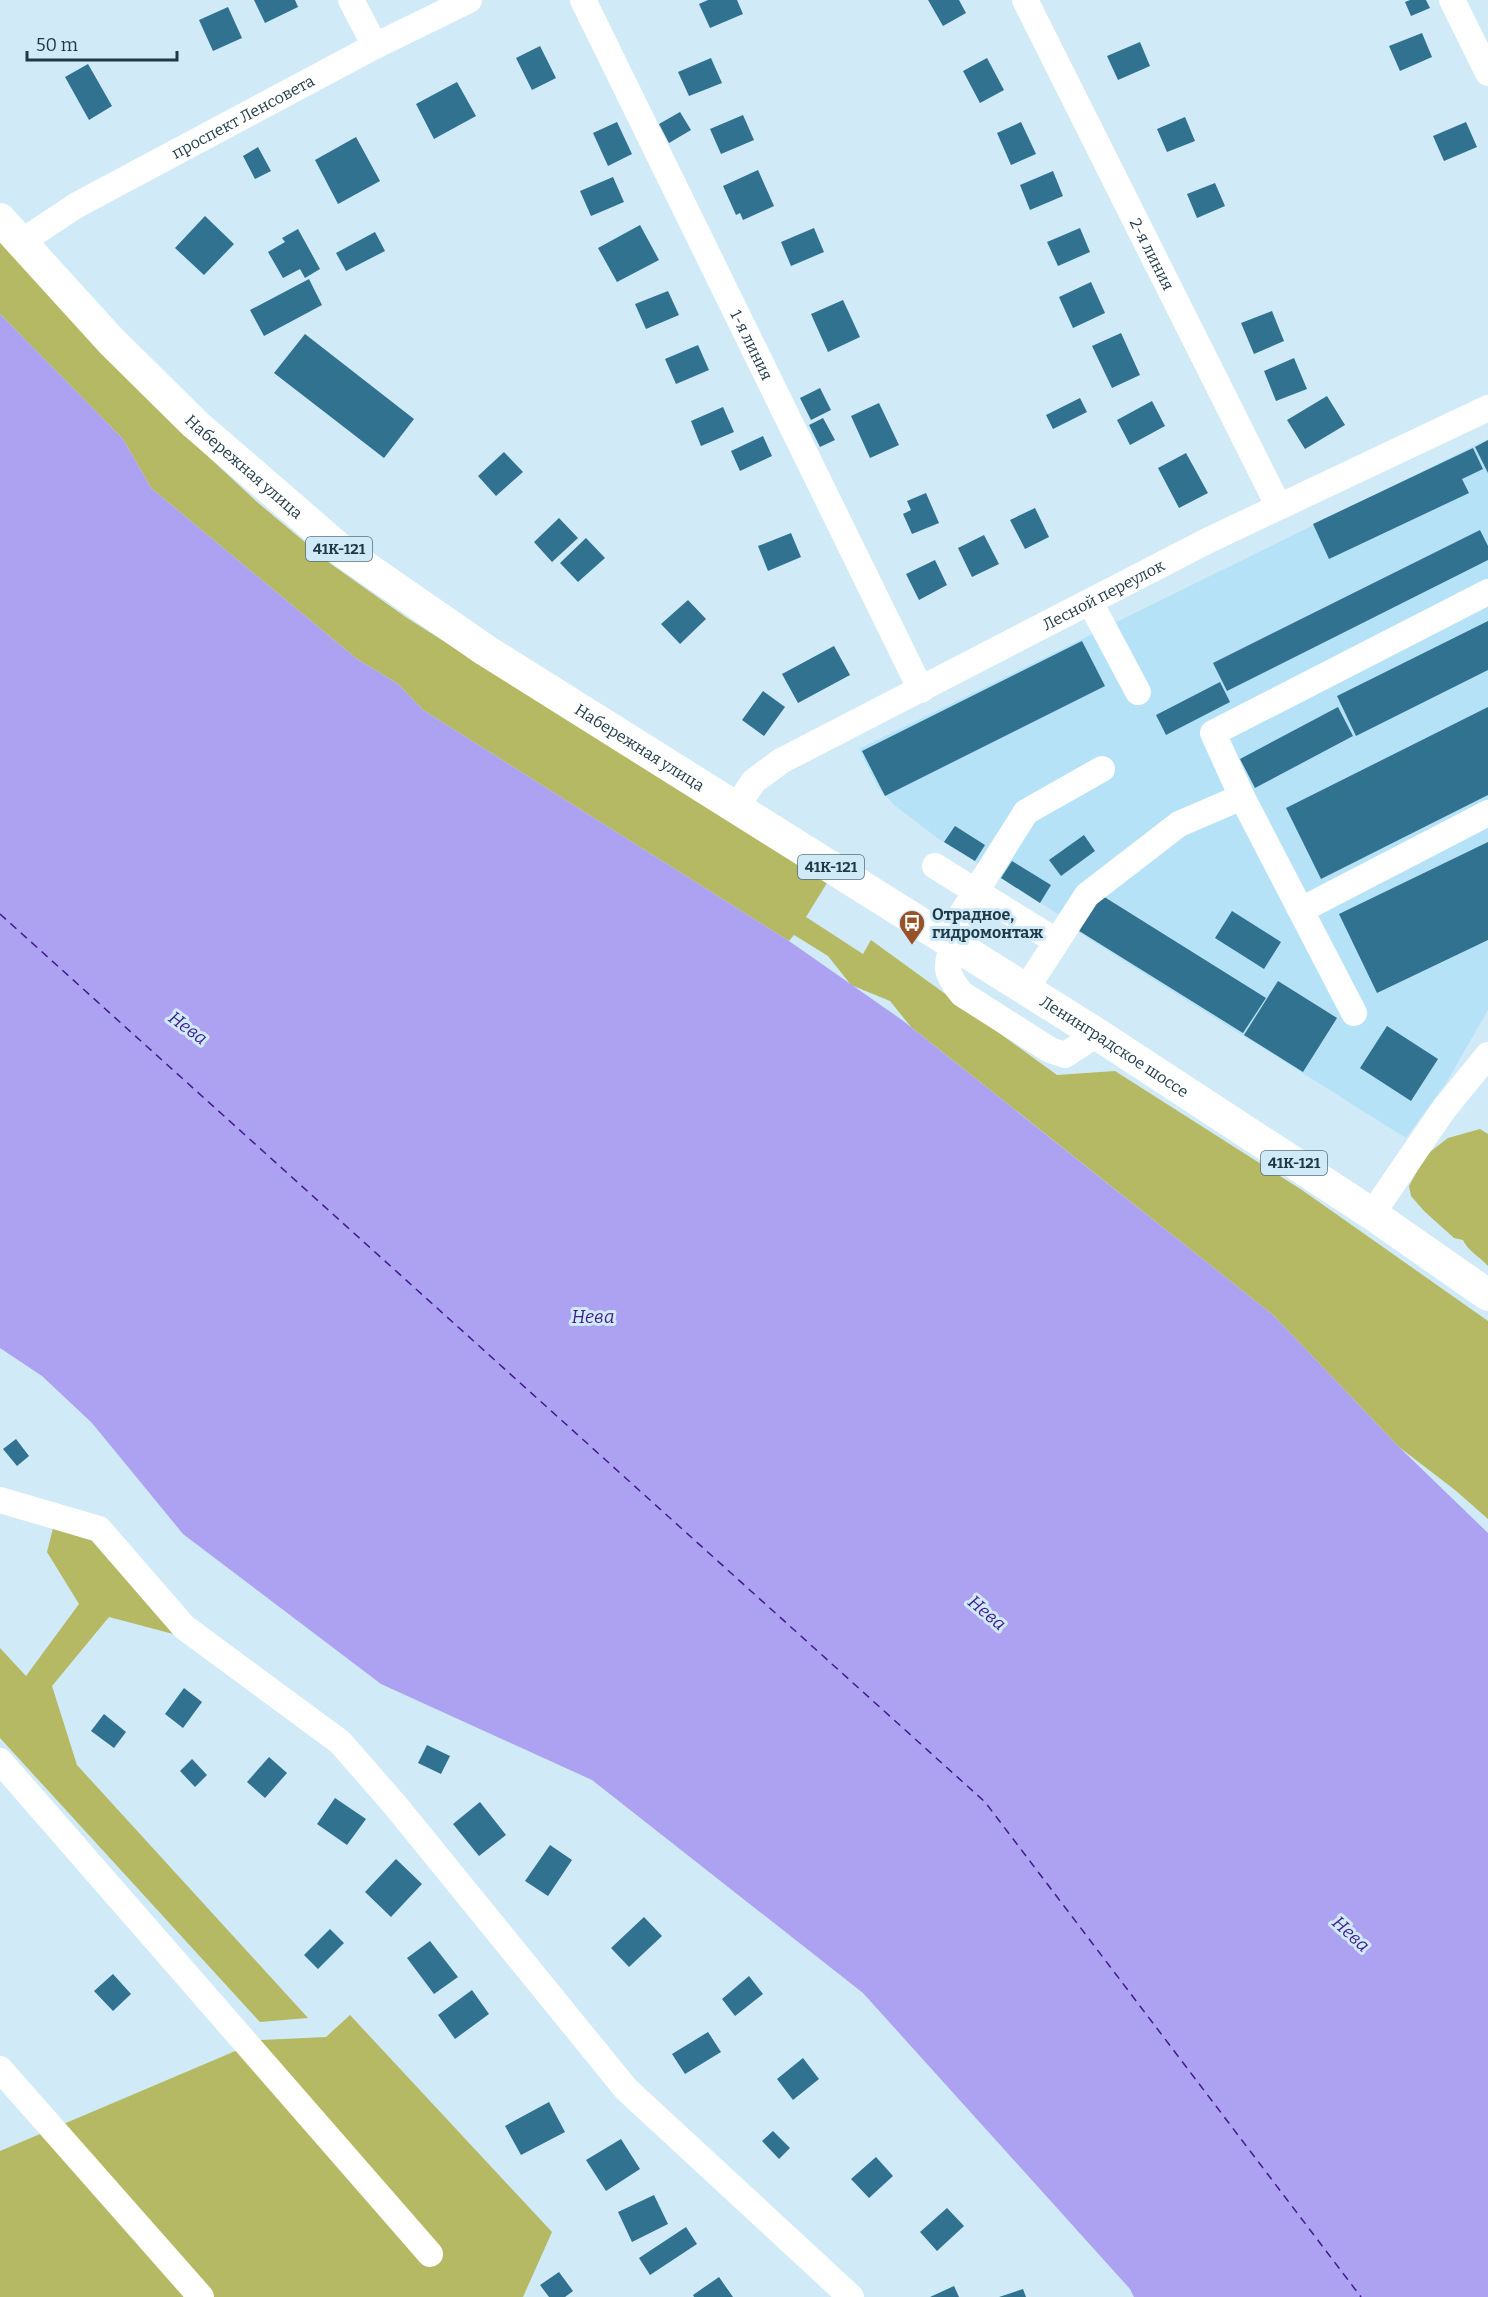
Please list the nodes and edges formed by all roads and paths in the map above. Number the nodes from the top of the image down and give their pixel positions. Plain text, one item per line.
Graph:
1 (351, 0) edge
2 (468, 0) edge
3 (583, 0) edge
4 (1025, 0) edge
5 (1452, 0) edge
6 (375, 46) junction
7 (1488, 73) edge
8 (0, 219) edge
9 (21, 242) junction
10 (1488, 408) edge
11 (1279, 507) junction
12 (1488, 592) edge
13 (1090, 602) junction
14 (921, 690) junction
15 (1138, 692) dead end
16 (1102, 769) dead end
17 (1242, 796) junction
18 (736, 807) junction
19 (1488, 813) edge
20 (935, 866) dead end
21 (975, 891) junction
22 (1300, 910) junction
23 (1056, 941) junction
24 (950, 942) junction
25 (1026, 989) junction
26 (1354, 1013) dead end
27 (1097, 1034) junction
28 (1488, 1055) edge
29 (1372, 1214) junction
30 (1488, 1295) edge
31 (0, 1500) edge
32 (0, 1761) edge
33 (0, 2069) edge
34 (429, 2254) dead end
35 (201, 2297) edge
36 (850, 2297) edge

1 - 6 street
2 - 6 street, проспект Ленсовета
3 - 14 street, 1-я линия
4 - 11 street, 2-я линия
5 - 7 street
6 - 9 street, проспект Ленсовета
8 - 9 main road, Набережная улица / 41К-121
9 - 18 main road, Набережная улица / 41К-121
10 - 11 street, Лесной переулок
11 - 13 street, Лесной переулок
12 - 17 street
13 - 14 street, Лесной переулок
13 - 15 street
14 - 18 street, Лесной переулок
16 - 21 street
17 - 22 street
17 - 23 street
18 - 24 main road, Ленинградское шоссе / 41К-121
19 - 22 street
20 - 21 street
21 - 23 street
21 - 24 street
22 - 26 street
23 - 25 street
24 - 25 main road, Ленинградское шоссе / 41К-121
24 - 27 street
25 - 27 main road, Ленинградское шоссе / 41К-121
27 - 29 main road, Ленинградское шоссе / 41К-121
28 - 29 street
29 - 30 main road, Ленинградское шоссе / 41К-121
31 - 36 street
32 - 34 street
33 - 35 street

